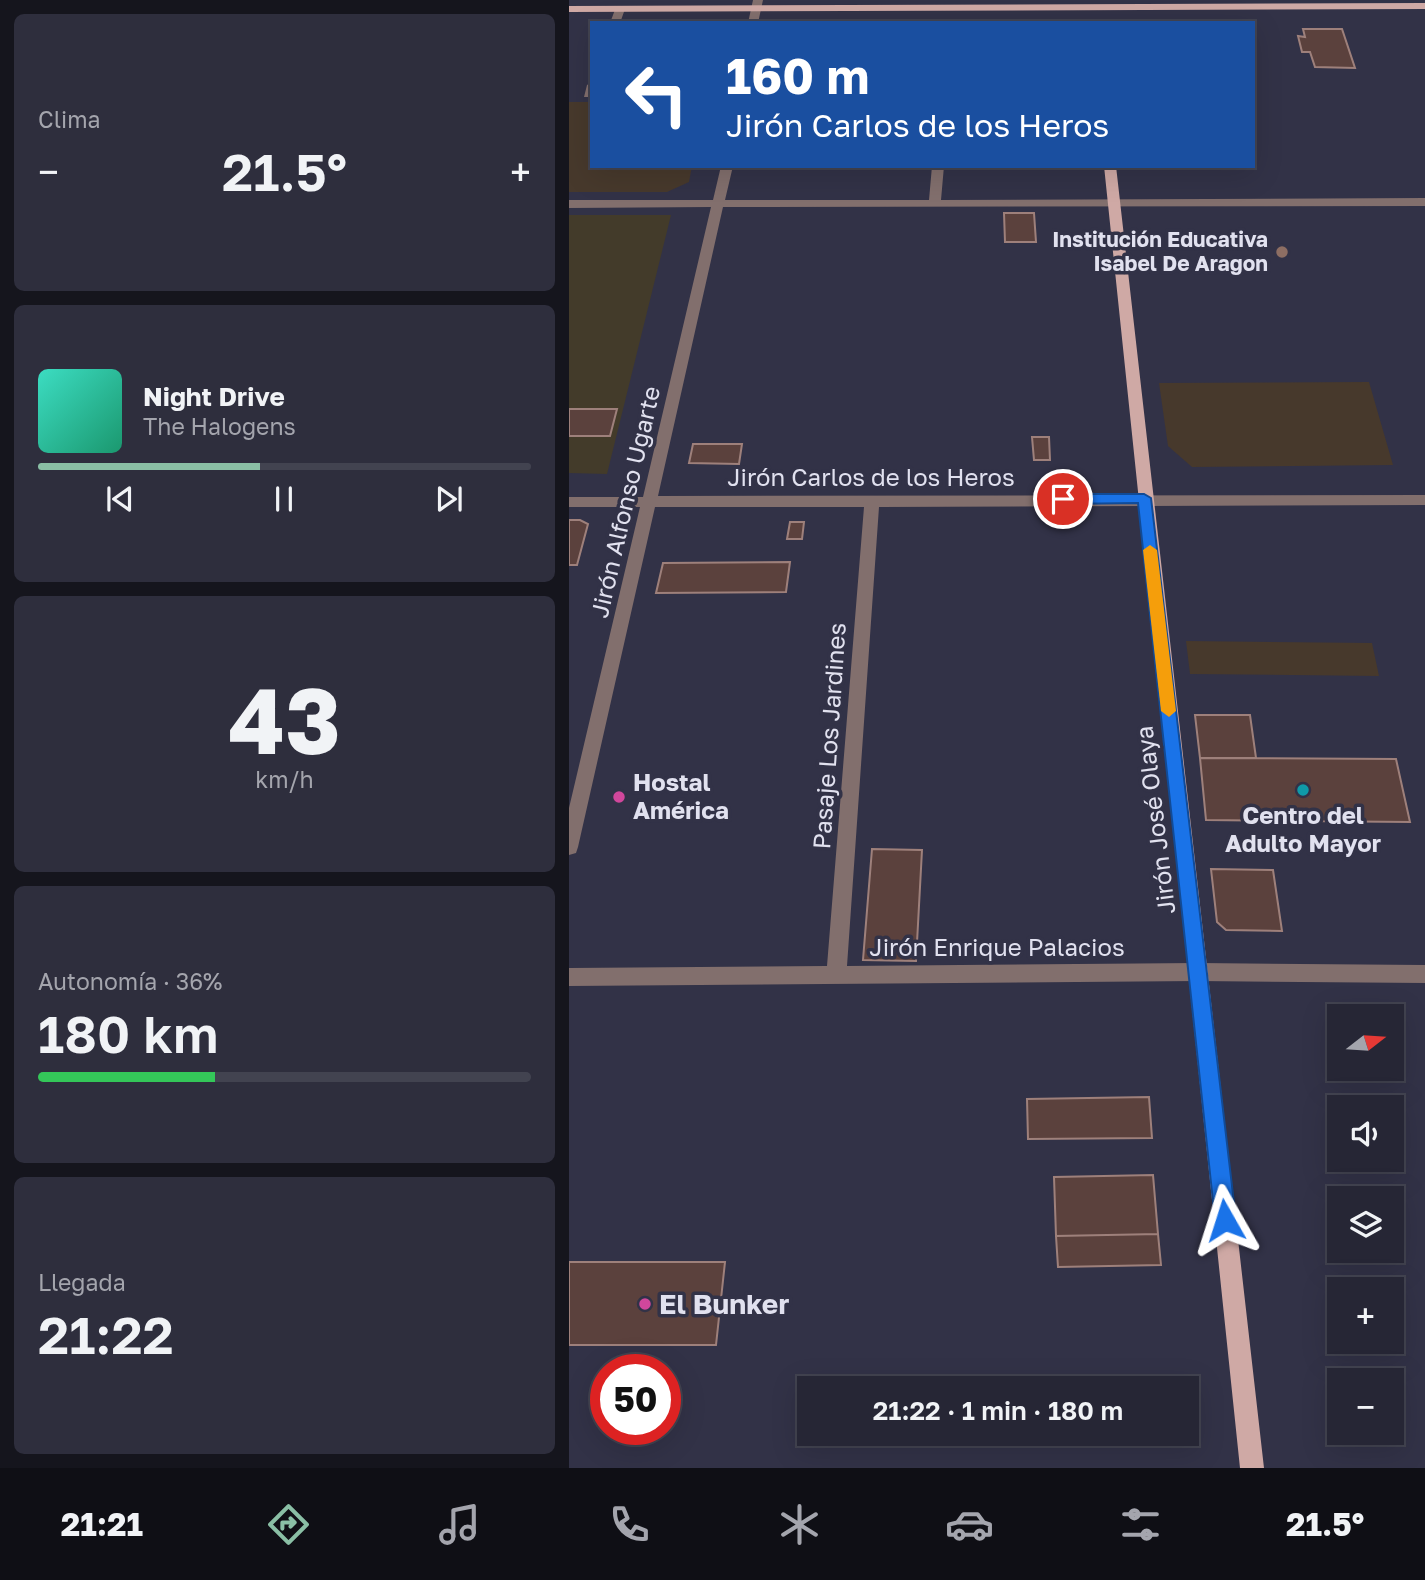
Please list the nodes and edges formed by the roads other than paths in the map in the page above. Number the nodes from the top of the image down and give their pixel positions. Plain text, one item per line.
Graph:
1 (593, 4) edge
2 (757, 4) edge
3 (1093, 4) edge
4 (1425, 6) edge
5 (569, 9) edge
6 (620, 9) junction
7 (616, 21) edge
8 (727, 168) edge
9 (938, 168) edge
10 (1110, 168) edge
11 (1114, 201) junction
12 (935, 202) junction
13 (1425, 202) edge
14 (569, 204) edge
15 (720, 204) junction
16 (1144, 498) junction
17 (1425, 500) edge
18 (872, 501) junction
19 (569, 502) edge
20 (648, 502) junction
21 (569, 847) edge
22 (1198, 972) junction
23 (1425, 974) edge
24 (836, 975) junction
25 (569, 977) edge
26 (1252, 1468) edge

1 - 5 main road
1 - 6 main road
2 - 3 main road
2 - 6 main road
3 - 4 main road
6 - 7 street
8 - 15 street, Jirón Alfonso Ugarte
9 - 12 street
10 - 11 main road, Jirón José Olaya
11 - 12 street
11 - 13 street
11 - 16 main road, Jirón José Olaya
12 - 15 street
14 - 15 street
15 - 20 street, Jirón Alfonso Ugarte
16 - 17 street, Jirón Carlos de los Heros
16 - 18 street, Jirón Carlos de los Heros
16 - 22 main road, Jirón José Olaya
18 - 20 street, Jirón Carlos de los Heros
18 - 24 street, Pasaje Los Jardines
19 - 20 street, Jirón Carlos de los Heros
20 - 21 street, Jirón Alfonso Ugarte
22 - 23 street, Jirón Enrique Palacios
22 - 24 street, Jirón Enrique Palacios
22 - 26 main road, Jirón José Olaya
24 - 25 street, Jirón Enrique Palacios

